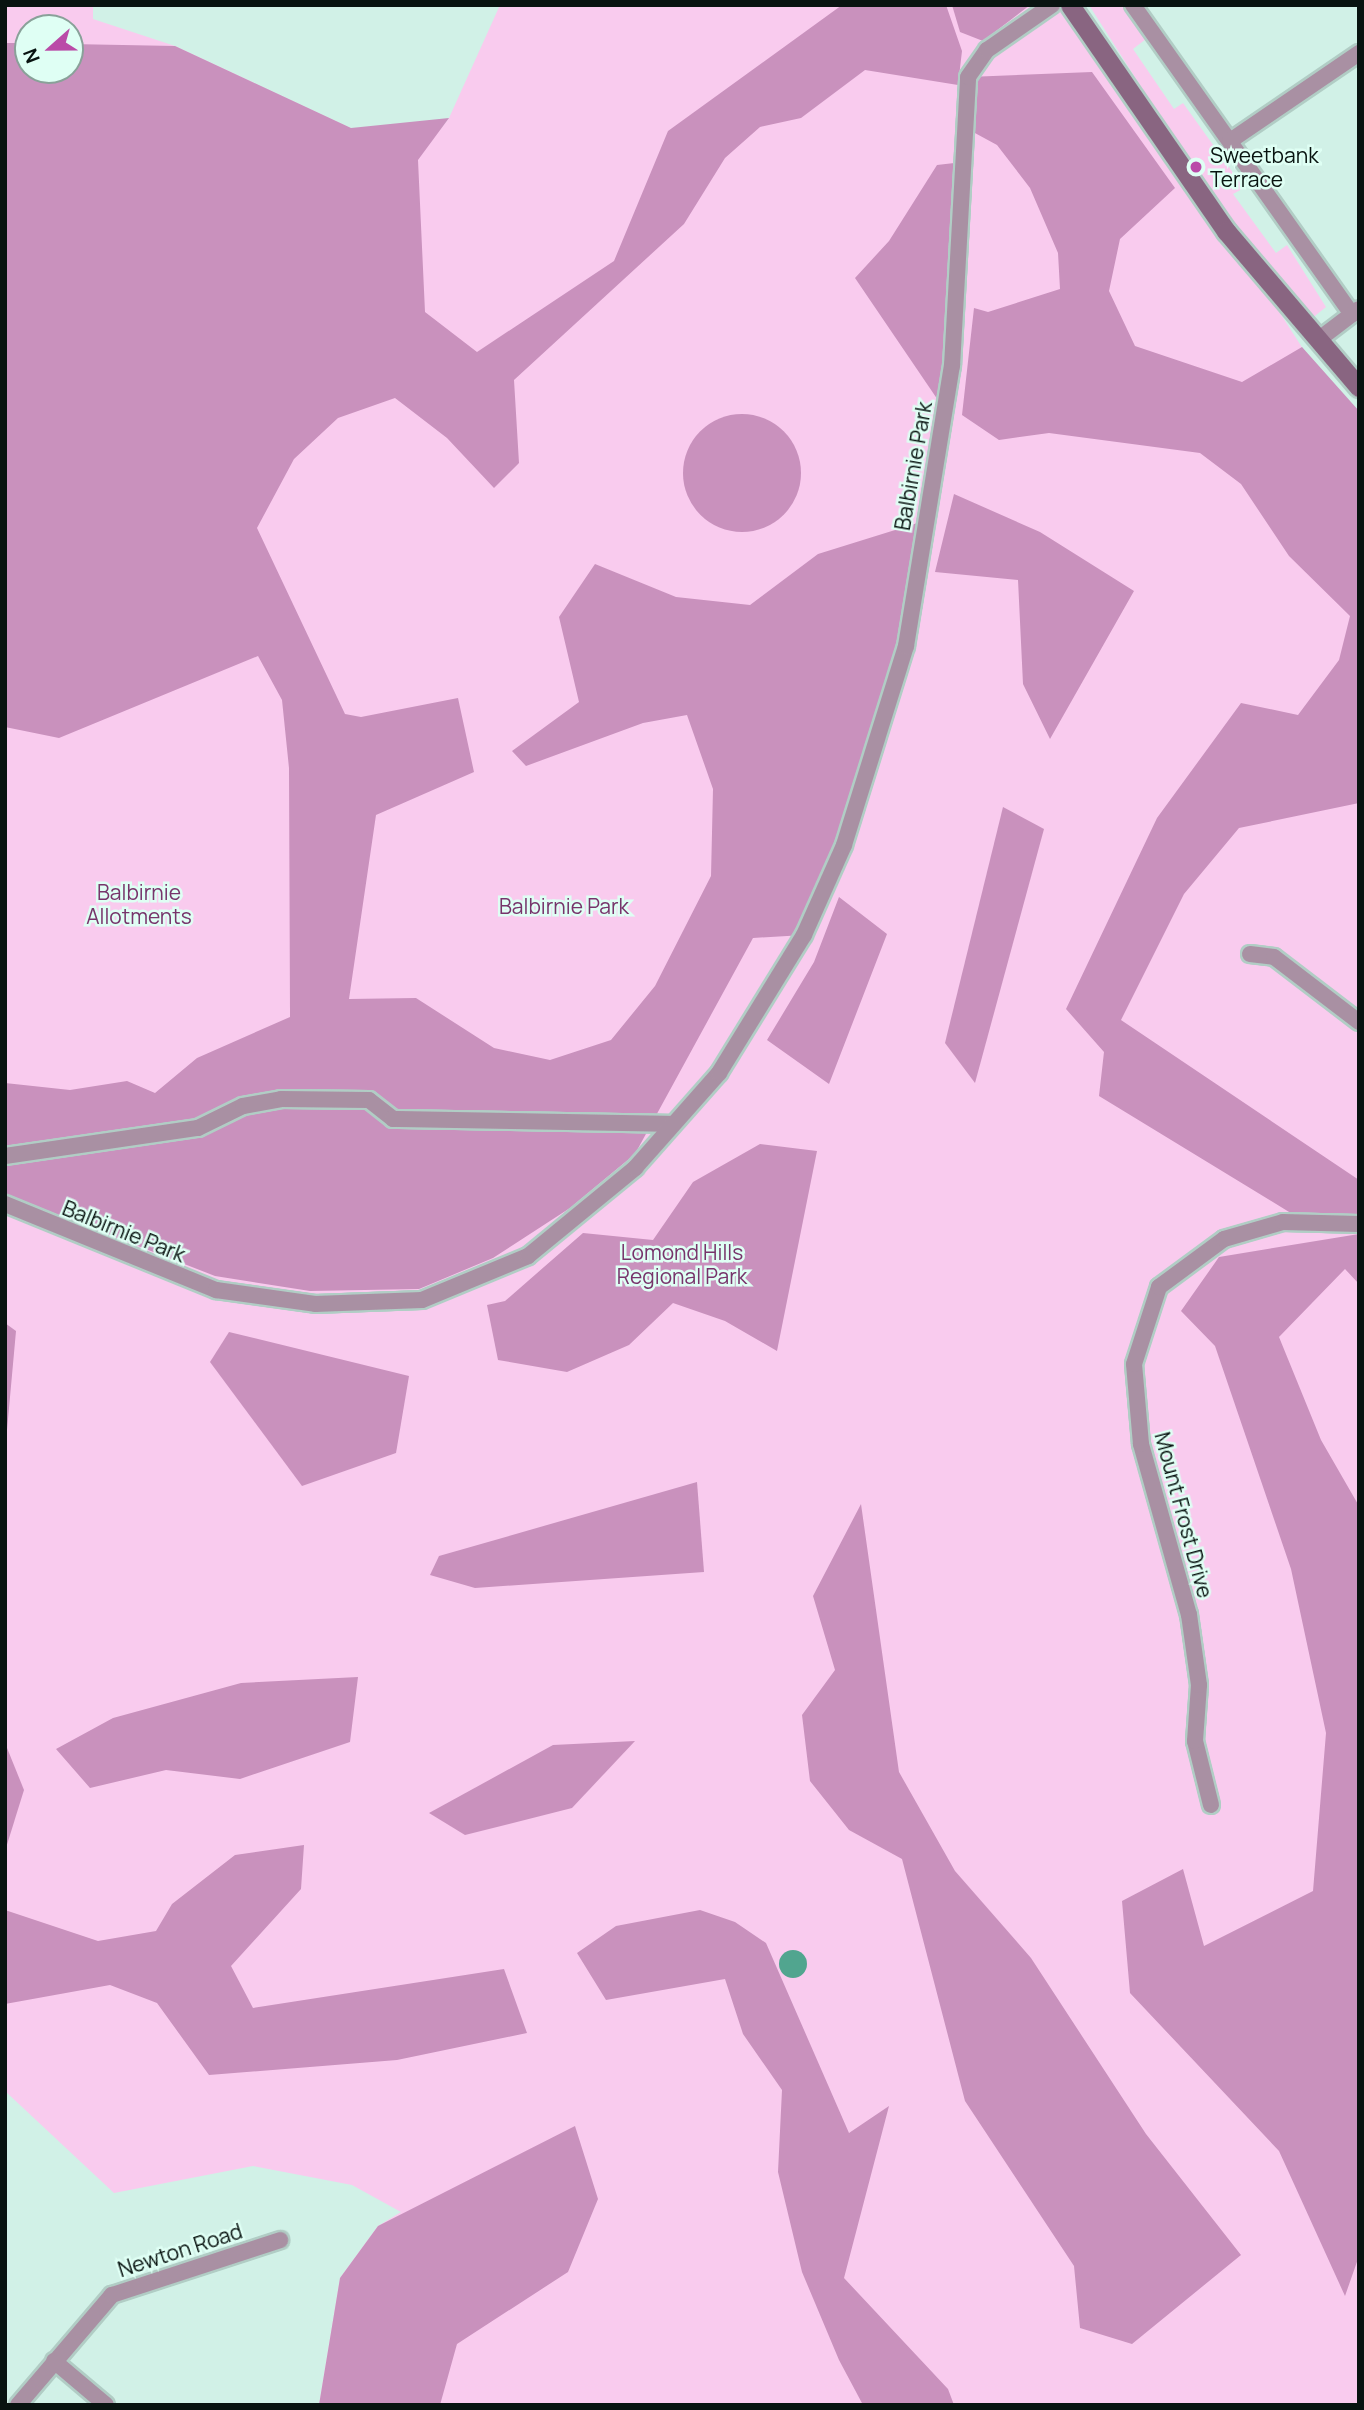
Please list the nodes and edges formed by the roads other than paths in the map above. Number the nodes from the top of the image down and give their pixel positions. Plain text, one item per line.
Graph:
1 (1052, 5) edge
2 (1070, 5) edge
3 (1133, 5) edge
4 (1359, 53) edge
5 (1230, 141) junction
6 (1355, 312) edge
7 (1318, 340) junction
8 (1359, 387) edge
9 (1250, 954) dead end
10 (1359, 1022) edge
11 (670, 1124) junction
12 (5, 1156) edge
13 (5, 1204) edge
14 (1359, 1224) edge
15 (1211, 1805) dead end
16 (280, 2240) dead end
17 (54, 2361) junction
18 (18, 2405) edge
19 (106, 2405) edge

1 - 11 street, Balbirnie Park
2 - 7 main road
3 - 5 street
4 - 5 street
5 - 6 street
6 - 7 street
7 - 8 main road
9 - 10 street
11 - 12 street
11 - 13 street, Balbirnie Park
14 - 15 street, Mount Frost Drive
16 - 17 street, Newton Road
17 - 18 street, Newton Road
17 - 19 street

